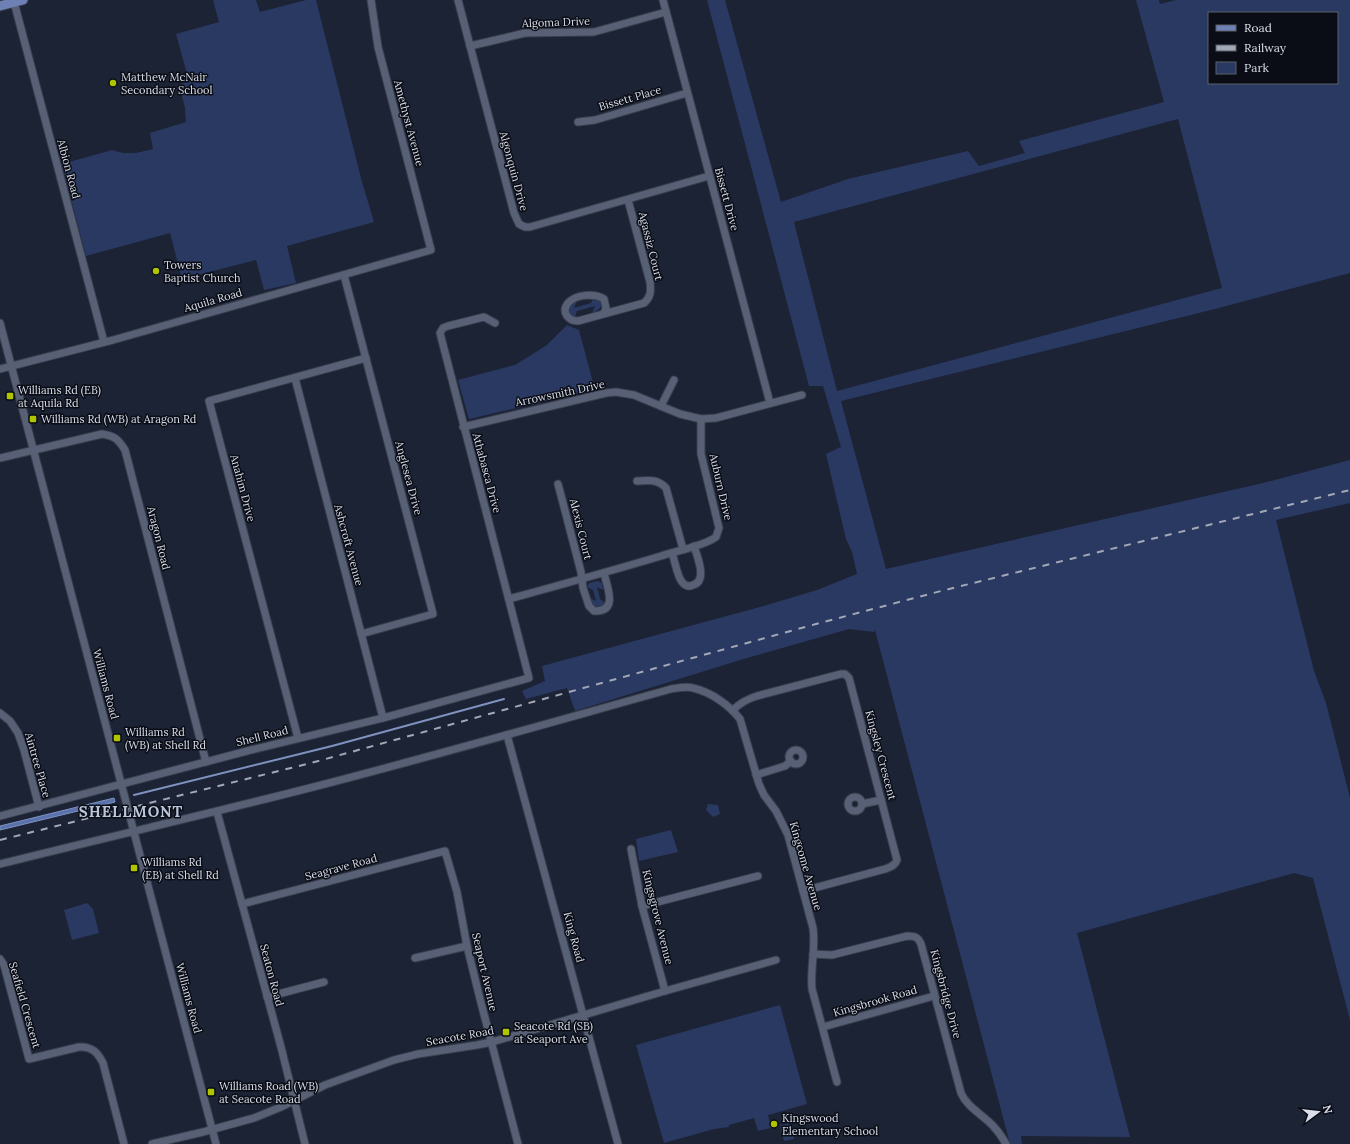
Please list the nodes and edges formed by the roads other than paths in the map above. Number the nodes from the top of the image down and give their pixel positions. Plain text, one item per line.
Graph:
1 (371, 0) edge
2 (458, 0) edge
3 (663, 0) edge
4 (18, 1) edge
5 (0, 6) edge
6 (666, 12) junction
7 (470, 46) junction
8 (687, 94) junction
9 (578, 122) dead end
10 (709, 176) junction
11 (628, 200) junction
12 (432, 250) joint
13 (344, 275) junction
14 (604, 313) junction
15 (0, 323) edge
16 (495, 323) dead end
17 (104, 342) junction
18 (366, 358) junction
19 (11, 366) junction
20 (0, 369) edge
21 (295, 378) junction
22 (674, 380) dead end
23 (802, 395) dead end
24 (770, 403) junction
25 (661, 406) junction
26 (701, 419) junction
27 (463, 427) junction
28 (34, 450) junction
29 (0, 458) edge
30 (637, 481) dead end
31 (558, 484) dead end
32 (694, 546) junction
33 (683, 549) junction
34 (672, 552) junction
35 (604, 573) junction
36 (582, 579) junction
37 (509, 599) junction
38 (361, 634) junction
39 (529, 678) joint
40 (733, 710) junction
41 (0, 713) edge
42 (383, 718) junction
43 (507, 735) junction
44 (298, 738) junction
45 (791, 761) dead end
46 (206, 762) junction
47 (756, 775) junction
48 (121, 784) junction
49 (882, 800) junction
50 (862, 804) dead end
51 (39, 807) junction
52 (217, 812) junction
53 (0, 816) edge
54 (134, 832) junction
55 (631, 849) dead end
56 (445, 851) joint
57 (0, 864) edge
58 (758, 876) dead end
59 (803, 891) junction
60 (242, 904) junction
61 (642, 906) junction
62 (467, 946) junction
63 (813, 954) junction
64 (415, 958) dead end
65 (0, 959) edge
66 (776, 960) dead end
67 (324, 982) dead end
68 (665, 991) junction
69 (934, 996) junction
70 (267, 997) junction
71 (584, 1015) junction
72 (823, 1027) junction
73 (492, 1042) junction
74 (837, 1082) dead end
75 (294, 1100) junction
76 (212, 1129) junction
77 (124, 1144) edge
78 (152, 1144) edge
79 (216, 1144) edge
80 (305, 1144) edge
81 (518, 1144) edge
82 (618, 1144) edge
83 (1006, 1144) edge

1 - 12 street, Amethyst Avenue
2 - 7 street, Algonquin Drive
3 - 6 street, Bissett Drive
4 - 5 main road
4 - 17 street, Albion Road
6 - 7 street, Algoma Drive
6 - 8 street, Bissett Drive
7 - 11 street, Algonquin Drive
8 - 9 street, Bissett Place
8 - 10 street, Bissett Drive
10 - 11 street, Algonquin Drive
10 - 24 street, Bissett Drive
11 - 14 street, Agassiz Court
12 - 13 street, Aquila Road
13 - 17 street, Aquila Road
13 - 18 street, Anglesea Drive
14 - 14 street, Agassiz Court
15 - 19 street, Williams Road
16 - 27 street, Athabasca Drive
17 - 19 street, Aquila Road
18 - 21 street, Anahim Drive
18 - 38 street, Anglesea Drive
19 - 20 street, Aquila Road
19 - 28 street, Williams Road
21 - 38 street, Ashcroft Avenue
21 - 44 street, Anahim Drive
22 - 25 street
23 - 24 street, Arrowsmith Drive
24 - 26 street, Arrowsmith Drive
25 - 26 street, Arrowsmith Drive
25 - 27 street, Arrowsmith Drive
26 - 32 street, Auburn Drive
27 - 37 street, Athabasca Drive
28 - 29 street, Aragon Road
28 - 46 street, Aragon Road
28 - 48 street, Williams Road
30 - 33 street
31 - 36 street, Alexis Court
32 - 33 street, Auburn Drive
32 - 34 street
33 - 34 street, Auburn Drive
34 - 35 street, Auburn Drive
35 - 36 street, Auburn Drive
35 - 36 street
36 - 37 street, Auburn Drive
37 - 39 street, Athabasca Drive
38 - 42 street, Ashcroft Avenue
39 - 42 street, Shell Road
40 - 43 street, Kingcome Avenue
40 - 47 street, Kingcome Avenue
40 - 49 street, Kingsley Crescent
41 - 51 street, Aintree Place
42 - 44 street, Shell Road
43 - 52 street
43 - 71 street, King Road
44 - 46 street, Shell Road
45 - 47 street
46 - 48 street, Shell Road
47 - 59 street, Kingcome Avenue
48 - 51 street, Shell Road
48 - 54 street, Williams Road
49 - 50 street
49 - 59 street, Kingsley Crescent
51 - 53 street, Shell Road
52 - 54 street
52 - 60 street, Seaton Road
54 - 57 street
54 - 76 street, Williams Road
55 - 61 street, Kingsgrove Avenue
56 - 60 street, Seagrave Road
56 - 62 street, Seaport Avenue
58 - 61 street
59 - 63 street, Kingcome Avenue
60 - 70 street, Seaton Road
61 - 68 street, Kingsgrove Avenue
62 - 64 street
62 - 73 street, Seaport Avenue
63 - 69 street, Kingsbridge Drive
63 - 72 street, Kingcome Avenue
65 - 77 street, Seafield Crescent
66 - 68 street, Seacote Road
67 - 70 street
68 - 71 street, Seacote Road
69 - 72 street, Kingsbrook Road
69 - 83 street, Kingsbridge Drive
70 - 75 street, Seaton Road
71 - 73 street, Seacote Road
71 - 82 street, King Road
72 - 74 street, Kingcome Avenue
73 - 75 street, Seacote Road
73 - 81 street, Seaport Avenue
75 - 76 street, Seacote Road
75 - 80 street, Seaton Road
76 - 78 street, Seacote Road
76 - 79 street, Williams Road

